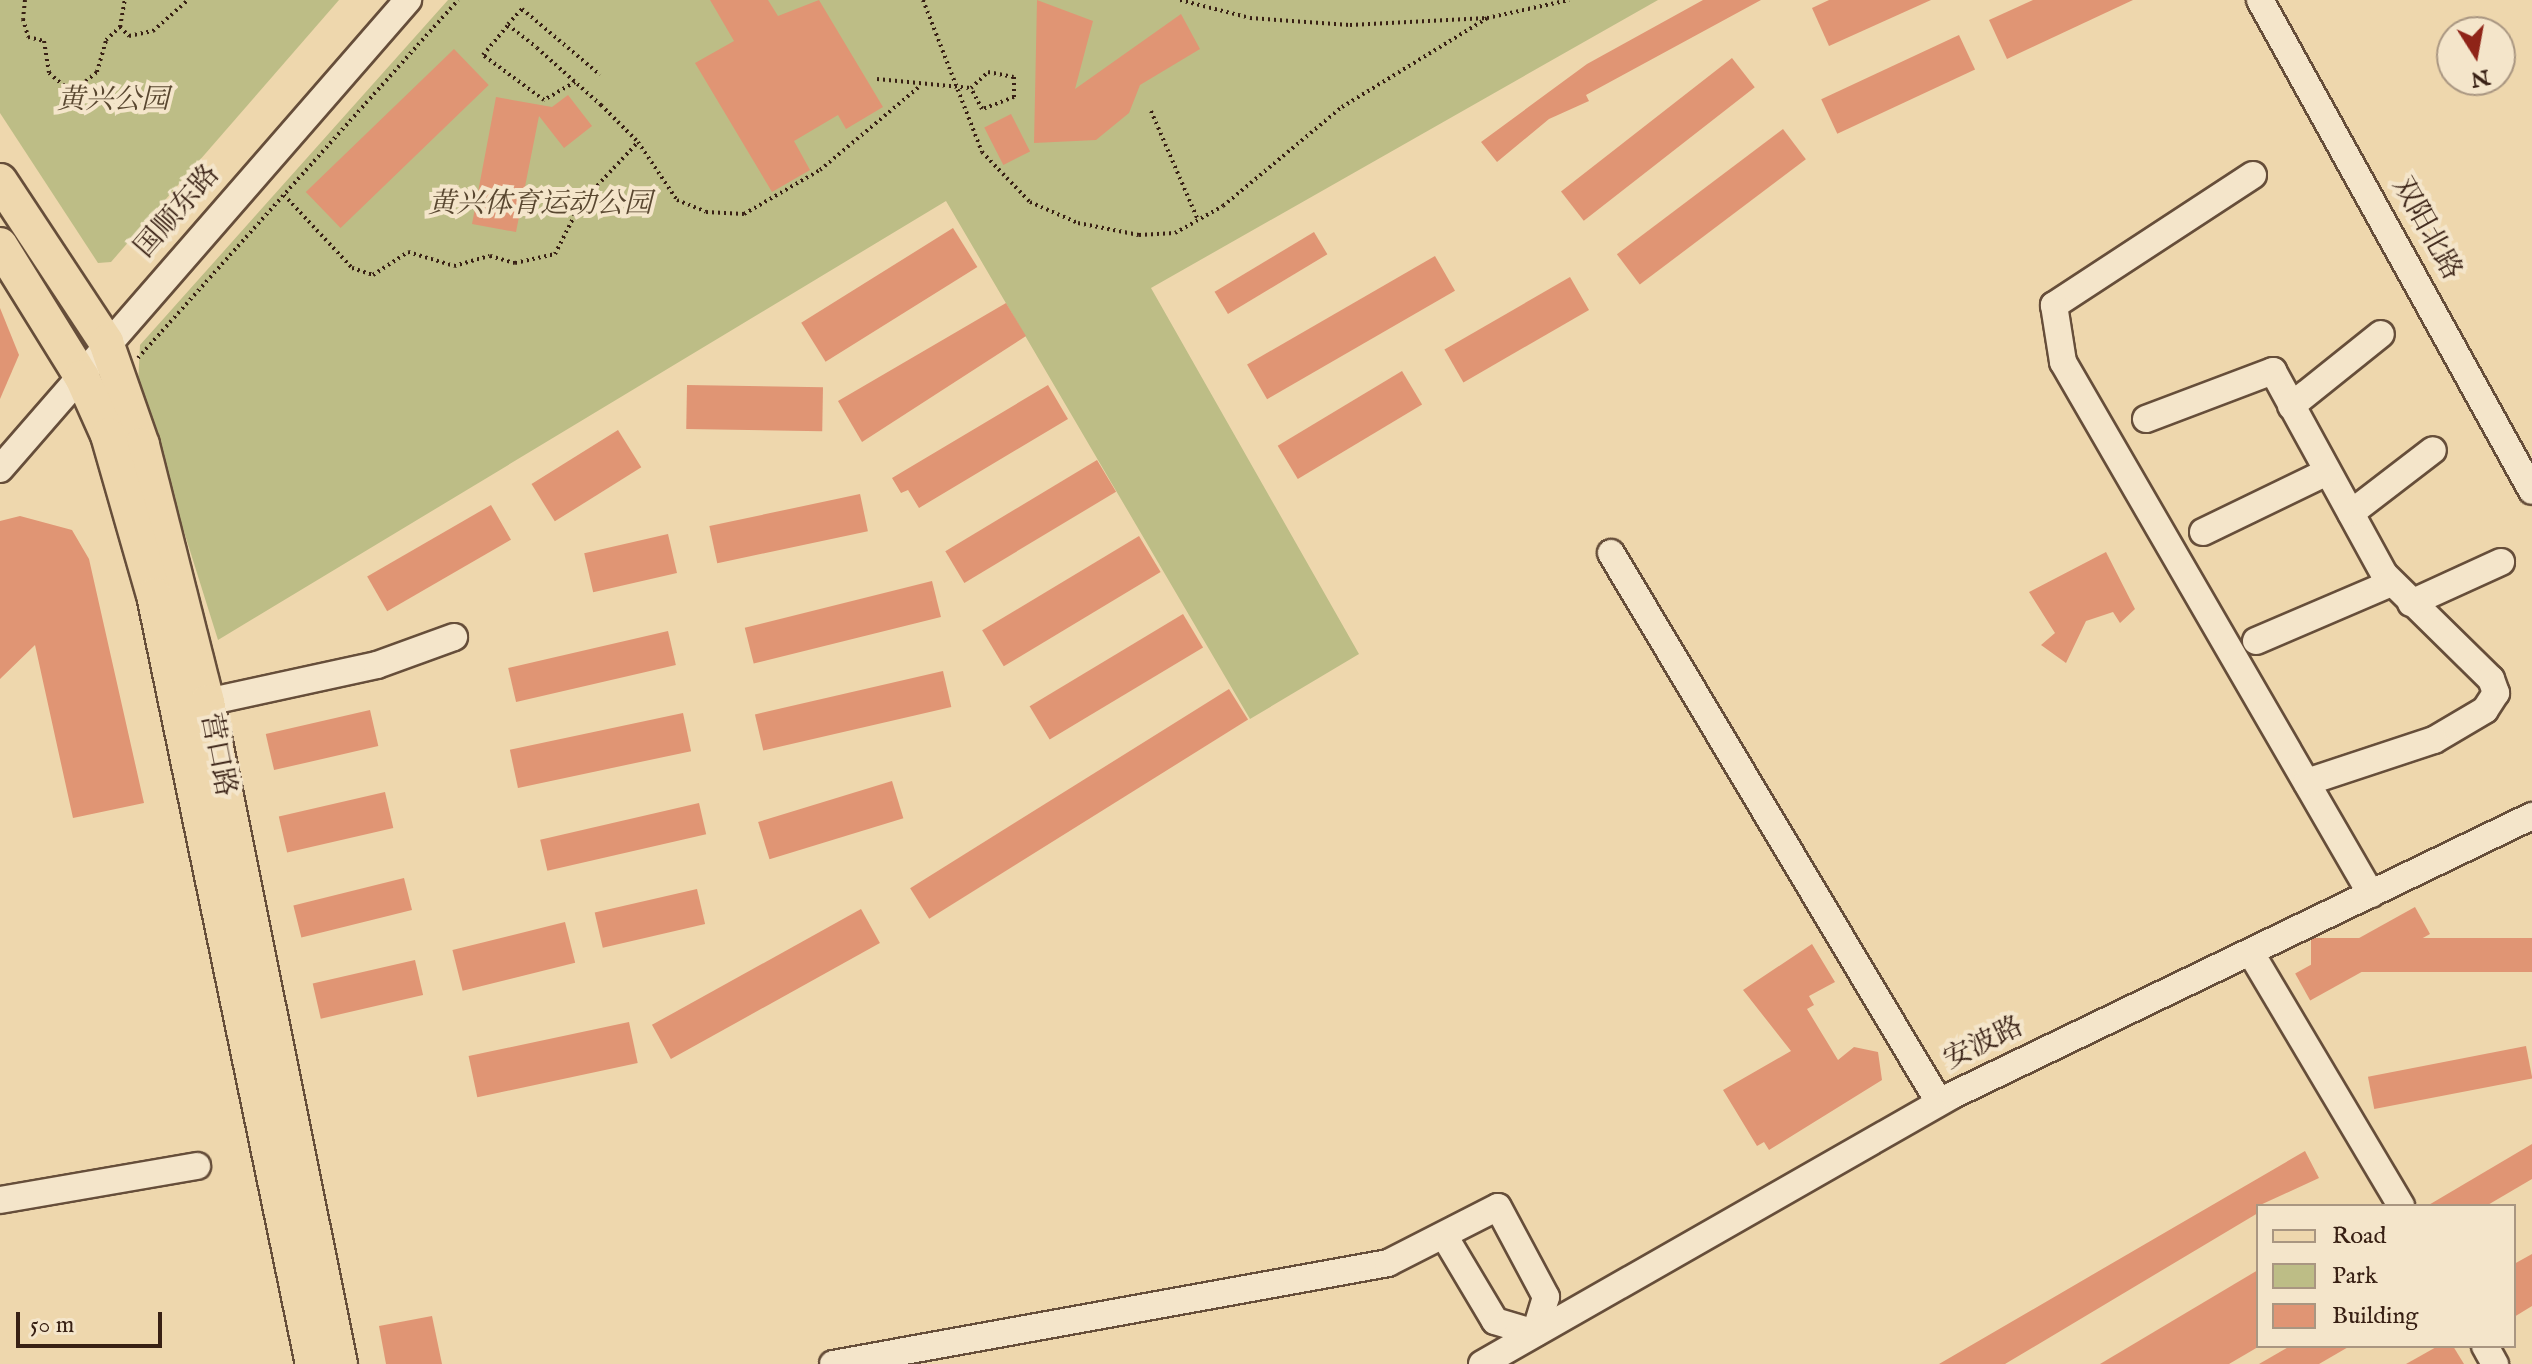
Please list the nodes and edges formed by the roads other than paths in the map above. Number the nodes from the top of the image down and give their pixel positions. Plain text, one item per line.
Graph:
1 (408, 0) edge
2 (2260, 0) edge
3 (2253, 175) dead end
4 (0, 181) edge
5 (0, 245) edge
6 (2381, 334) dead end
7 (106, 342) junction
8 (82, 377) junction
9 (2291, 406) junction
10 (2146, 419) dead end
11 (2433, 450) dead end
12 (0, 469) edge
13 (2325, 473) junction
14 (2532, 491) edge
15 (2351, 513) junction
16 (2203, 532) dead end
17 (1611, 553) dead end
18 (2501, 562) dead end
19 (2391, 583) junction
20 (2411, 603) junction
21 (454, 637) dead end
22 (2256, 641) dead end
23 (207, 702) junction
24 (2307, 782) junction
25 (2532, 816) edge
26 (2371, 894) junction
27 (2251, 953) junction
28 (1939, 1102) junction
29 (197, 1166) dead end
30 (0, 1200) edge
31 (2400, 1204) edge
32 (1445, 1237) junction
33 (1535, 1333) junction
34 (313, 1364) edge
35 (340, 1364) edge
36 (833, 1364) edge
37 (1482, 1364) edge

1 - 7 street, 国顺东路
2 - 14 street, 双阳北路
3 - 24 street
4 - 7 main road, 营口路
5 - 8 main road, 营口路
6 - 9 street
7 - 8 street, 国顺东路
7 - 23 main road, 营口路
8 - 12 street, 国顺东路
8 - 34 main road, 营口路
9 - 10 street
9 - 13 street
11 - 15 street
13 - 15 street
13 - 16 street
15 - 19 street
17 - 28 street
18 - 20 street
19 - 20 street
19 - 22 street
20 - 24 street
21 - 23 street
23 - 35 main road, 营口路
24 - 26 street
25 - 26 street, 安波路
26 - 27 street, 安波路
27 - 28 street, 安波路
27 - 31 street
28 - 33 street, 安波路
29 - 30 street
32 - 33 street
32 - 33 street
32 - 36 street
33 - 37 street, 安波路

